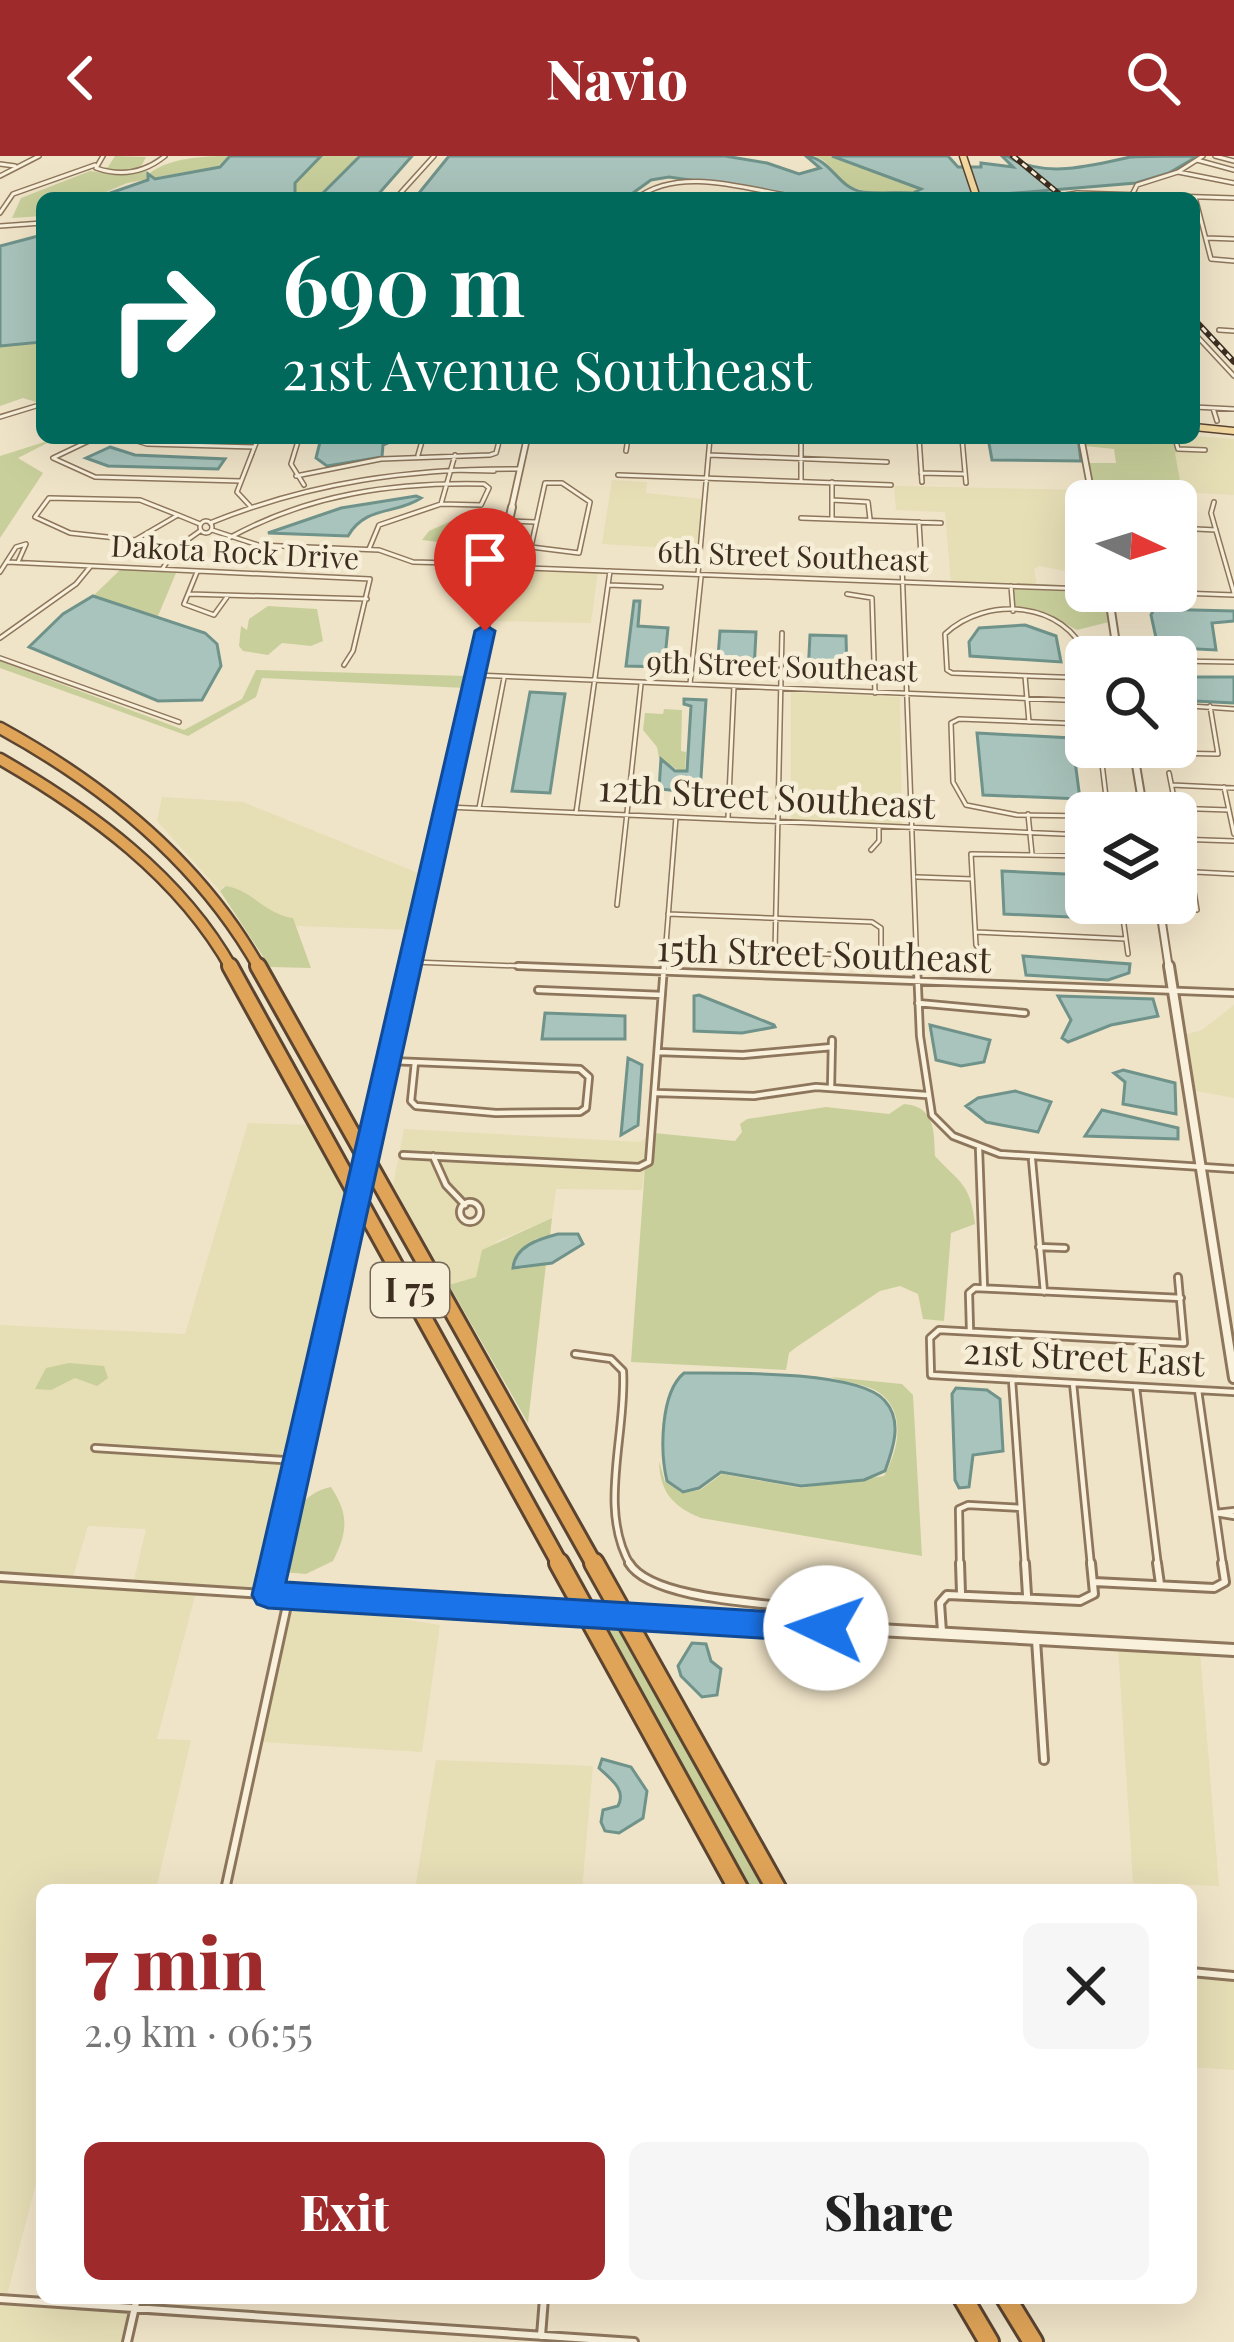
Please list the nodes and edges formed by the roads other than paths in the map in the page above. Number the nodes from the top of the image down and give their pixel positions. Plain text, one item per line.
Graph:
1 (39, 156) edge
2 (103, 156) edge
3 (165, 156) edge
4 (434, 156) edge
5 (1203, 156) edge
6 (1215, 156) edge
7 (1232, 158) edge
8 (961, 160) edge
9 (1197, 160) junction
10 (0, 164) edge
11 (95, 165) junction
12 (15, 166) junction
13 (1220, 166) junction
14 (1234, 170) edge
15 (1178, 172) junction
16 (0, 176) edge
17 (1234, 183) edge
18 (401, 192) edge
19 (645, 192) edge
20 (761, 192) edge
21 (972, 192) edge
22 (1134, 192) edge
23 (1200, 197) edge
24 (1234, 198) edge
25 (0, 213) edge
26 (1200, 216) edge
27 (36, 224) edge
28 (0, 226) edge
29 (1206, 238) junction
30 (1234, 239) edge
31 (1234, 261) edge
32 (1220, 330) dead end
33 (1234, 331) edge
34 (1200, 339) edge
35 (1234, 376) edge
36 (36, 406) dead end
37 (1200, 407) edge
38 (1214, 408) junction
39 (1234, 409) edge
40 (0, 417) edge
41 (1216, 421) dead end
42 (1200, 429) edge
43 (1234, 432) edge
44 (82, 444) edge
45 (147, 444) edge
46 (255, 444) edge
47 (297, 444) edge
48 (421, 444) edge
49 (498, 444) edge
50 (526, 444) edge
51 (627, 444) edge
52 (710, 444) edge
53 (802, 444) edge
54 (919, 444) edge
55 (962, 444) edge
56 (1083, 444) edge
57 (1176, 444) edge
58 (254, 447) junction
59 (1205, 450) dead end
60 (626, 451) dead end
61 (455, 454) junction
62 (709, 455) junction
63 (418, 456) junction
64 (801, 458) junction
65 (887, 462) dead end
66 (451, 469) junction
67 (519, 470) junction
68 (921, 473) junction
69 (965, 474) junction
70 (618, 475) dead end
71 (296, 476) junction
72 (706, 477) junction
73 (1089, 480) edge
74 (801, 481) junction
75 (240, 482) junction
76 (832, 482) junction
77 (922, 482) dead end
78 (447, 483) junction
79 (966, 483) dead end
80 (890, 485) dead end
81 (308, 488) junction
82 (832, 500) junction
83 (1214, 502) dead end
84 (441, 503) junction
85 (252, 505) junction
86 (179, 515) junction
87 (801, 518) dead end
88 (832, 519) junction
89 (870, 520) junction
90 (512, 521) junction
91 (531, 522) junction
92 (920, 522) junction
93 (941, 523) dead end
94 (212, 526) junction
95 (200, 527) junction
96 (1197, 529) edge
97 (1216, 530) junction
98 (229, 538) junction
99 (369, 549) junction
100 (1225, 556) junction
101 (1234, 557) edge
102 (7, 562) junction
103 (17, 562) junction
104 (486, 564) dead end
105 (90, 567) junction
106 (499, 567) junction
107 (162, 571) junction
108 (610, 571) junction
109 (0, 572) edge
110 (197, 572) junction
111 (699, 574) junction
112 (1232, 579) edge
113 (902, 582) junction
114 (608, 585) junction
115 (1011, 586) junction
116 (661, 587) dead end
117 (1065, 589) edge
118 (189, 593) junction
119 (1197, 593) edge
120 (848, 594) dead end
121 (1234, 594) edge
122 (227, 595) junction
123 (367, 599) junction
124 (1014, 612) junction
125 (782, 633) dead end
126 (1079, 636) edge
127 (0, 638) edge
128 (0, 658) edge
129 (1197, 661) edge
130 (1234, 662) edge
131 (344, 665) dead end
132 (475, 675) junction
133 (1024, 676) junction
134 (505, 677) junction
135 (1065, 677) edge
136 (595, 680) junction
137 (641, 682) junction
138 (690, 684) junction
139 (734, 686) junction
140 (781, 688) junction
141 (875, 694) junction
142 (908, 694) junction
143 (1027, 699) junction
144 (1065, 700) edge
145 (1197, 706) edge
146 (1210, 706) junction
147 (1234, 709) edge
148 (178, 722) dead end
149 (1029, 722) junction
150 (1065, 723) edge
151 (2, 725) edge
152 (1197, 754) edge
153 (0, 759) edge
154 (1169, 772) dead end
155 (1172, 785) junction
156 (1224, 787) junction
157 (1234, 788) edge
158 (51, 796) dead end
159 (446, 807) junction
160 (479, 808) junction
161 (1228, 810) junction
162 (145, 812) dead end
163 (576, 813) junction
164 (1028, 814) junction
165 (627, 815) junction
166 (1065, 815) edge
167 (676, 817) junction
168 (728, 820) junction
169 (778, 822) junction
170 (879, 826) junction
171 (914, 827) junction
172 (1030, 832) junction
173 (1065, 834) edge
174 (1234, 838) edge
175 (1197, 839) edge
176 (164, 842) junction
177 (125, 843) junction
178 (871, 850) dead end
179 (1032, 854) junction
180 (1065, 855) edge
181 (1197, 872) edge
182 (1234, 874) edge
183 (916, 877) junction
184 (972, 880) junction
185 (616, 904) dead end
186 (668, 914) junction
187 (776, 918) junction
188 (1124, 924) edge
189 (1163, 924) edge
190 (975, 932) junction
191 (1126, 940) junction
192 (746, 951) dead end
193 (775, 952) junction
194 (1128, 954) dead end
195 (985, 958) dead end
196 (413, 962) junction
197 (664, 972) junction
198 (919, 981) junction
199 (538, 991) dead end
200 (1174, 991) junction
201 (1234, 993) edge
202 (662, 995) junction
203 (918, 1003) junction
204 (1025, 1013) dead end
205 (658, 1052) junction
206 (390, 1061) junction
207 (415, 1062) junction
208 (832, 1088) junction
209 (655, 1092) junction
210 (926, 1095) junction
211 (979, 1149) junction
212 (403, 1155) dead end
213 (433, 1156) junction
214 (1032, 1158) junction
215 (1201, 1168) junction
216 (1234, 1169) edge
217 (465, 1205) dead end
218 (1039, 1246) junction
219 (1065, 1248) dead end
220 (1178, 1277) dead end
221 (984, 1288) junction
222 (1044, 1292) junction
223 (1181, 1298) junction
224 (970, 1332) junction
225 (575, 1354) dead end
226 (1234, 1378) edge
227 (1012, 1380) junction
228 (1073, 1383) junction
229 (1136, 1387) junction
230 (1198, 1390) junction
231 (1234, 1392) edge
232 (95, 1448) dead end
233 (298, 1461) junction
234 (1021, 1508) junction
235 (1216, 1513) junction
236 (1234, 1513) edge
237 (0, 1577) edge
238 (1094, 1582) junction
239 (1160, 1585) junction
240 (961, 1593) junction
241 (268, 1595) junction
242 (289, 1596) junction
243 (1027, 1597) junction
244 (826, 1628) junction
245 (942, 1635) junction
246 (1036, 1640) junction
247 (1234, 1650) edge
248 (1044, 1760) dead end
249 (226, 1884) edge
250 (737, 1884) edge
251 (774, 1884) edge
252 (1197, 1973) edge
253 (1234, 1976) edge
254 (0, 2299) edge
255 (36, 2302) edge
256 (61, 2304) edge
257 (135, 2304) edge
258 (544, 2304) edge
259 (967, 2304) edge
260 (1010, 2304) edge
261 (134, 2310) junction
262 (541, 2336) junction
263 (127, 2342) edge
264 (634, 2342) edge
265 (989, 2342) edge
266 (1033, 2342) edge

1 - 12 street
2 - 11 street
3 - 11 street
4 - 18 street
5 - 9 street
6 - 7 street
7 - 13 street
8 - 21 main road
9 - 13 street
9 - 15 street
10 - 12 street
11 - 25 street
12 - 16 street
13 - 14 street
15 - 17 street
15 - 22 street
19 - 20 street
23 - 24 street
26 - 29 street
27 - 28 street
29 - 30 street
29 - 31 street
32 - 33 street
34 - 35 street
36 - 40 street
37 - 38 street
38 - 39 street
38 - 41 street
42 - 43 main road
44 - 75 street
45 - 58 street
46 - 58 street
47 - 71 street
48 - 63 street
49 - 61 street
50 - 67 street
51 - 60 street
52 - 62 street
53 - 64 street
54 - 68 street
55 - 69 street
56 - 73 street
57 - 59 street
58 - 75 street
61 - 63 street
61 - 66 street
62 - 64 street
62 - 72 street
63 - 71 street
64 - 65 street
64 - 74 street
66 - 67 street
66 - 78 street
66 - 81 street
67 - 90 street
68 - 69 street
68 - 77 street
69 - 79 street
70 - 72 street
71 - 81 street
72 - 74 street
72 - 111 street
74 - 76 street
75 - 85 street
76 - 80 street
76 - 82 street
78 - 84 street
78 - 84 street
78 - 98 street
81 - 85 street
82 - 88 street
82 - 89 street
83 - 97 street
84 - 99 street
85 - 94 street
86 - 86 street
86 - 95 street
87 - 88 street
88 - 89 street
89 - 92 street
90 - 91 street
90 - 106 street
91 - 91 street
92 - 93 street
92 - 113 street
94 - 95 street
94 - 98 street
95 - 107 street
96 - 97 street
97 - 100 street
98 - 99 street
99 - 104 street
100 - 101 street
100 - 112 street
102 - 103 street, Dakota Rock Drive
102 - 103 street
102 - 109 street
103 - 105 street, Dakota Rock Drive
105 - 107 street, Dakota Rock Drive
105 - 127 street
106 - 108 street, 6th Street Southeast
106 - 132 street
107 - 110 street, Dakota Rock Drive
108 - 111 street, 6th Street Southeast
108 - 114 street
110 - 118 street
110 - 123 street, Dakota Rock Drive
111 - 113 street, 6th Street Southeast
111 - 138 street
112 - 121 street
113 - 115 street, 6th Street Southeast
113 - 142 street
114 - 116 street
114 - 136 street
115 - 117 street, 6th Street Southeast
115 - 124 street
118 - 122 street
118 - 122 street
119 - 121 street
120 - 141 street
122 - 123 street
123 - 131 street, Dakota Rock Drive
124 - 126 street
124 - 133 street
125 - 140 street
128 - 148 street
129 - 130 street
132 - 134 street, 9th Street Southeast
132 - 159 street
133 - 135 street
133 - 143 street
134 - 136 street, 9th Street Southeast
134 - 160 street
136 - 137 street, 9th Street Southeast
136 - 163 street
137 - 138 street, 9th Street Southeast
137 - 165 street
138 - 139 street, 9th Street Southeast
139 - 140 street, 9th Street Southeast
139 - 168 street
140 - 141 street, 9th Street Southeast
140 - 169 street
141 - 142 street, 9th Street Southeast
142 - 143 street, 9th Street Southeast
142 - 171 street
143 - 144 street, 9th Street Southeast
143 - 149 street
145 - 146 street
146 - 147 street
146 - 152 street
149 - 150 street
149 - 164 street
151 - 176 highway, I 75
153 - 177 highway, I 75
154 - 155 street
155 - 156 street
155 - 161 street
156 - 157 street
156 - 161 street
158 - 177 highway
159 - 160 street, 12th Street Southeast
159 - 196 street
160 - 163 street, 12th Street Southeast
161 - 174 street
162 - 176 highway
163 - 165 street, 12th Street Southeast
164 - 166 street
164 - 172 street
165 - 167 street, 12th Street Southeast
165 - 185 street
167 - 168 street, 12th Street Southeast
167 - 186 street
168 - 169 street, 12th Street Southeast
169 - 170 street, 12th Street Southeast
169 - 187 street
170 - 171 street, 12th Street Southeast
170 - 178 street
171 - 172 street, 12th Street Southeast
171 - 183 street
172 - 173 street, 12th Street Southeast
172 - 179 street
174 - 175 street
176 - 251 highway, I 75
177 - 250 highway, I 75
179 - 180 street
179 - 184 street
181 - 182 street
183 - 184 street
183 - 198 street
184 - 190 street
186 - 187 street
186 - 197 street
187 - 193 street
187 - 193 street
188 - 191 street
189 - 200 street
190 - 191 street
190 - 195 street
191 - 194 street
192 - 193 street
196 - 197 street, 15th Street Southeast
196 - 206 street
197 - 198 street, 15th Street Southeast
197 - 202 street
198 - 200 street, 15th Street Southeast
198 - 203 street
199 - 202 street
200 - 201 street, 15th Street Southeast
200 - 215 street
202 - 205 street
203 - 204 street
203 - 210 street
205 - 208 street
205 - 209 street
206 - 207 street
206 - 233 street, bridge
207 - 207 street
208 - 209 street
208 - 210 street
209 - 213 street
210 - 211 street
211 - 214 street
211 - 221 street
212 - 213 street
213 - 217 street
214 - 215 street
214 - 218 street
215 - 216 street
215 - 226 street
218 - 219 street
218 - 222 street
220 - 223 street
221 - 222 street
221 - 224 street
222 - 223 street
223 - 224 street
224 - 227 street, 21st Street East
225 - 244 street
227 - 228 street, 21st Street East
227 - 234 street
228 - 229 street, 21st Street East
228 - 238 street
229 - 230 street, 21st Street East
229 - 239 street
230 - 231 street, 21st Street East
230 - 235 street
232 - 233 street
233 - 241 street
234 - 240 street
234 - 243 street
235 - 236 street
235 - 239 street
237 - 241 street
238 - 239 street
238 - 243 street
240 - 243 street
240 - 245 street
241 - 242 street
242 - 244 street, bridge
242 - 249 street
244 - 245 street
245 - 246 street
246 - 247 street
246 - 248 street
252 - 253 street
254 - 255 street
256 - 261 street
257 - 261 street
258 - 262 street
259 - 265 highway
260 - 266 highway
261 - 262 street
261 - 263 street
262 - 264 street

